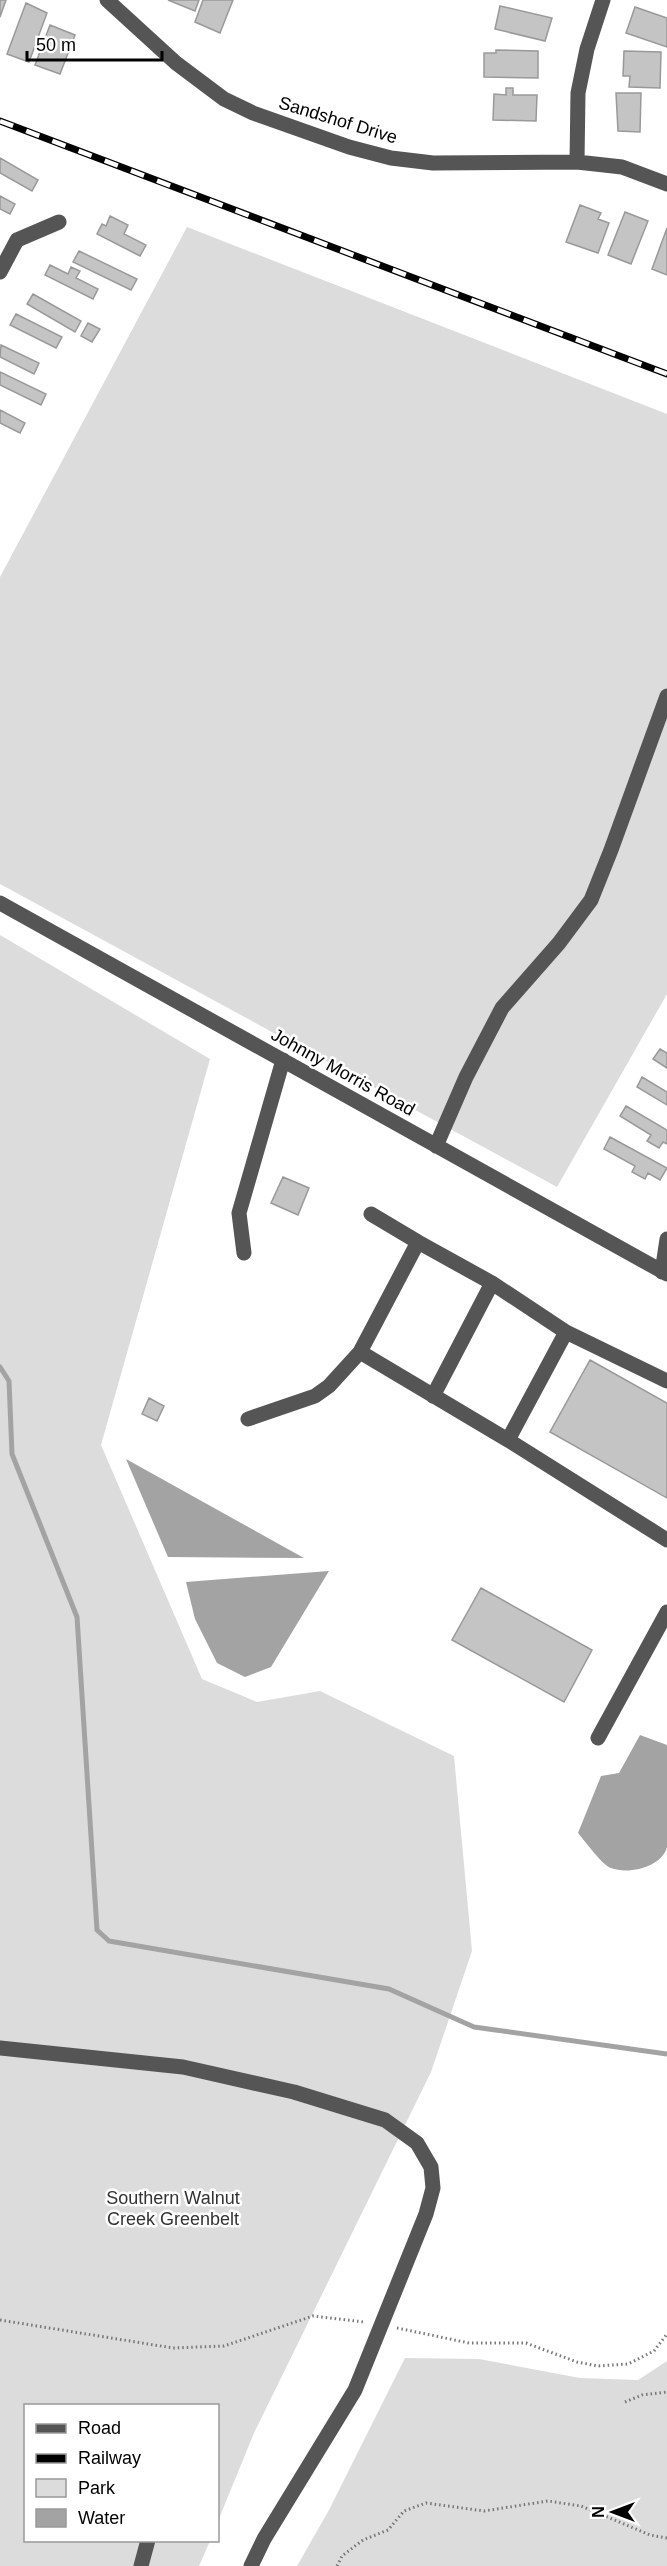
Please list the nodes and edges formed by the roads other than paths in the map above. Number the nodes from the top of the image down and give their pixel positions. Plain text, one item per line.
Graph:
1 (107, 0) edge
2 (603, 0) edge
3 (577, 162) junction
4 (667, 184) edge
5 (59, 222) dead end
6 (0, 272) edge
7 (667, 696) edge
8 (0, 903) edge
9 (283, 1060) junction
10 (436, 1146) junction
11 (371, 1214) dead end
12 (667, 1239) edge
13 (418, 1242) junction
14 (244, 1252) dead end
15 (665, 1273) edge
16 (492, 1283) junction
17 (566, 1332) junction
18 (360, 1353) junction
19 (667, 1381) edge
20 (433, 1396) junction
21 (248, 1419) dead end
22 (508, 1440) junction
23 (667, 1540) edge
24 (667, 1612) edge
25 (598, 1738) dead end
26 (0, 2048) edge
27 (148, 2542) edge
28 (141, 2566) edge
29 (251, 2566) edge

1 - 3 street, Sandshof Drive
2 - 3 street
3 - 4 street, Sandshof Drive
5 - 6 street
7 - 10 street
8 - 9 street, Johnny Morris Road
9 - 10 street, Johnny Morris Road
9 - 14 street
10 - 15 street, Johnny Morris Road
11 - 13 street
12 - 15 street
13 - 16 street
13 - 18 street
16 - 17 street
16 - 20 street
17 - 19 street
17 - 22 street
18 - 20 street
18 - 21 street
20 - 22 street
22 - 23 street
24 - 25 street
26 - 29 street
27 - 28 street

